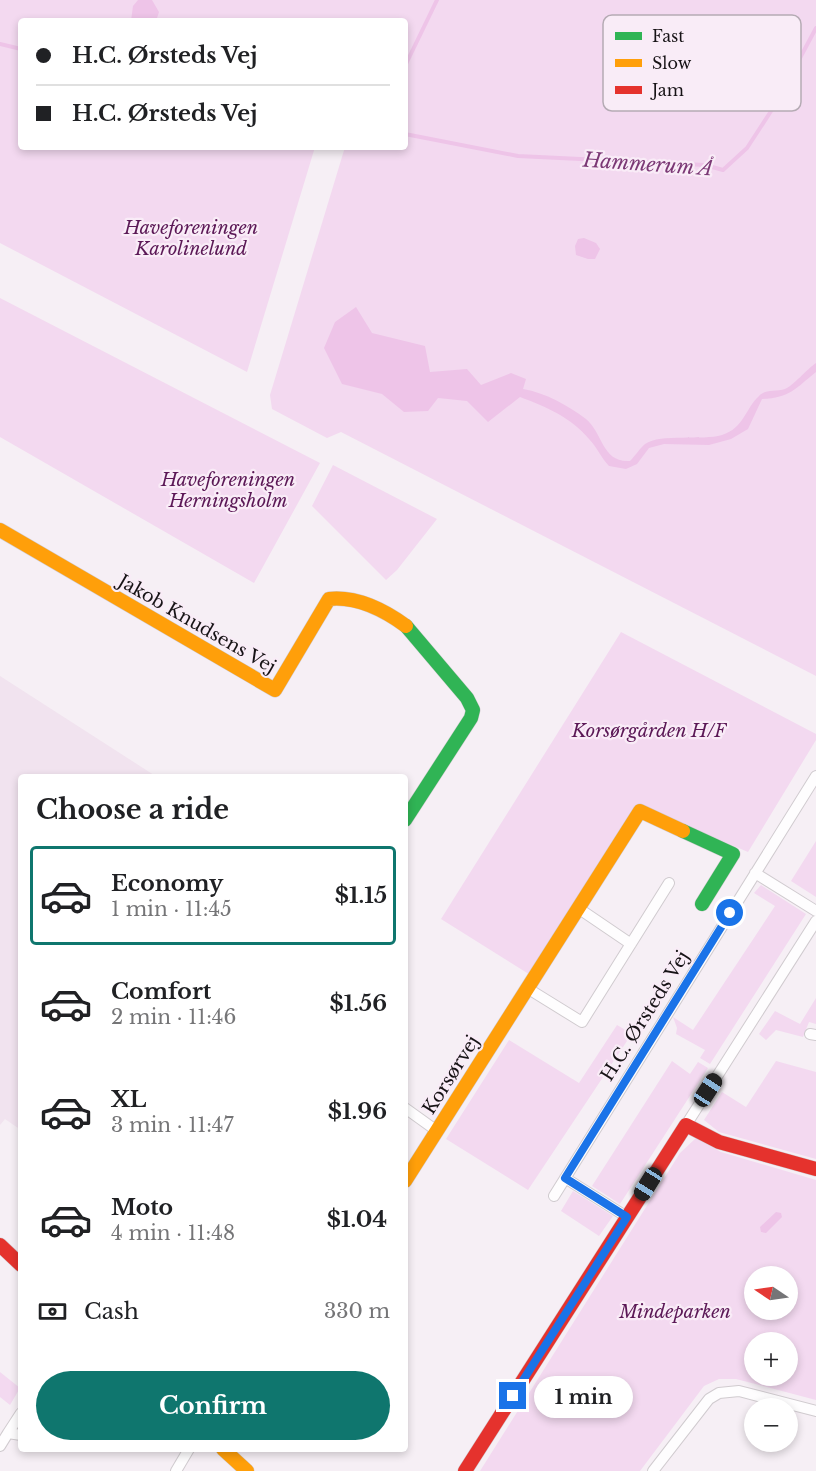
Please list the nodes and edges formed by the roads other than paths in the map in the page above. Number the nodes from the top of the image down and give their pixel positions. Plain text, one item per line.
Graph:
1 (0, 530) edge
2 (816, 776) edge
3 (408, 815) edge
4 (755, 873) junction
5 (669, 883) dead end
6 (702, 904) dead end
7 (578, 908) junction
8 (816, 911) edge
9 (816, 921) edge
10 (631, 944) junction
11 (527, 988) junction
12 (408, 1110) edge
13 (686, 1125) junction
14 (437, 1131) junction
15 (816, 1169) edge
16 (408, 1176) edge
17 (565, 1178) junction
18 (554, 1196) dead end
19 (627, 1217) junction
20 (0, 1245) edge
21 (18, 1261) edge
22 (816, 1411) edge
23 (18, 1418) edge
24 (8, 1433) junction
25 (18, 1435) edge
26 (0, 1446) edge
27 (187, 1452) edge
28 (231, 1452) edge
29 (176, 1471) edge
30 (247, 1471) edge
31 (465, 1471) edge
32 (653, 1471) edge

1 - 3 street, Jakob Knudsens Vej
2 - 4 street, H.C. Ørsteds Vej
4 - 8 street
4 - 17 street, H.C. Ørsteds Vej
5 - 10 street
6 - 7 street, Korsørvej
7 - 10 street
7 - 11 street, Korsørvej
9 - 13 street
10 - 11 street
11 - 14 street, Korsørvej
12 - 14 street
13 - 15 street
13 - 19 street
14 - 16 street, Korsørvej
17 - 18 street, H.C. Ørsteds Vej
17 - 19 street
19 - 31 street
20 - 21 street
22 - 32 street
23 - 24 street
24 - 25 street
24 - 26 street
27 - 29 street
28 - 30 street

